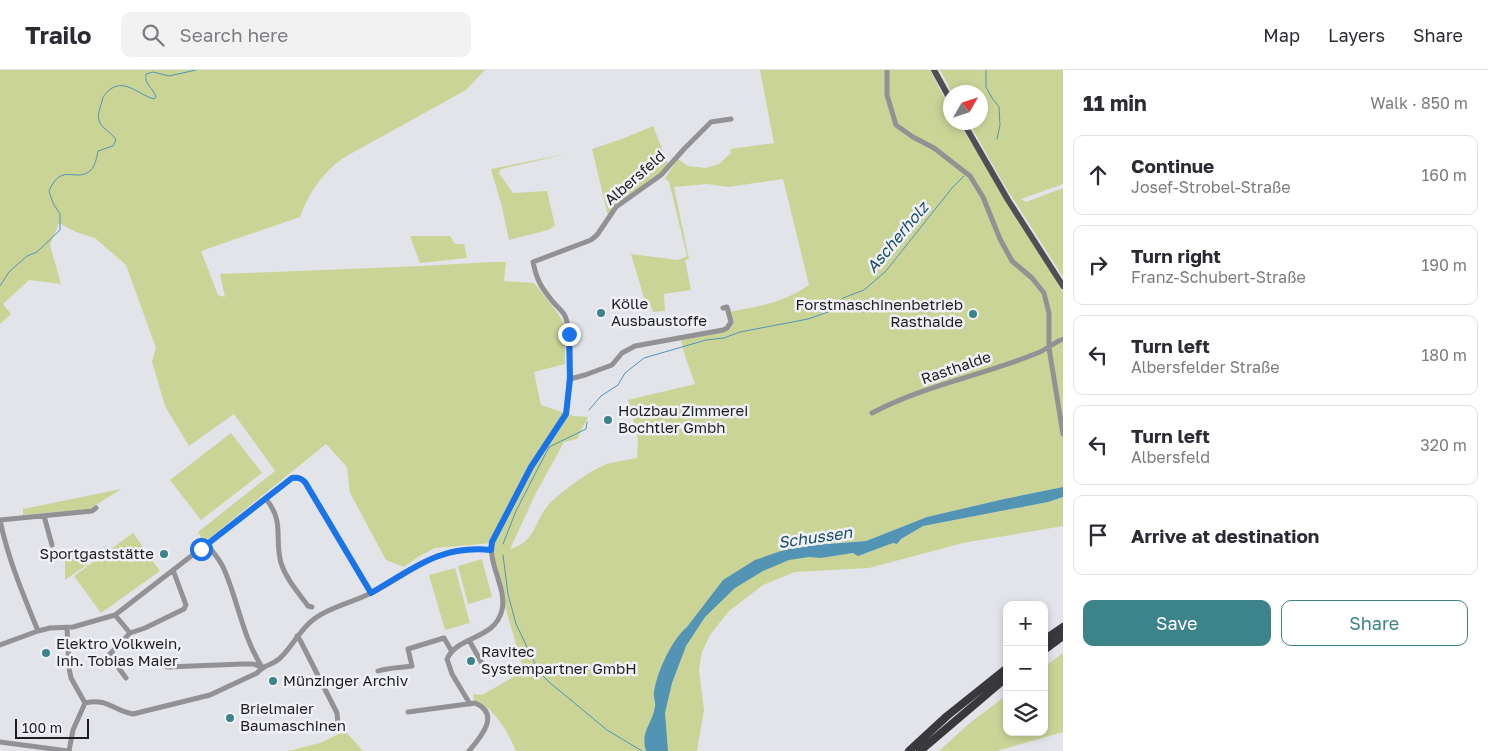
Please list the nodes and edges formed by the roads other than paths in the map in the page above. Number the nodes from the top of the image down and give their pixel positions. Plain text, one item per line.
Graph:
1 (887, 70) edge
2 (934, 70) edge
3 (943, 87) edge
4 (731, 119) dead end
5 (968, 130) edge
6 (1063, 286) edge
7 (723, 308) dead end
8 (1063, 339) edge
9 (1048, 348) junction
10 (570, 379) junction
11 (872, 413) dead end
12 (1063, 434) edge
13 (266, 499) junction
14 (96, 508) dead end
15 (44, 516) junction
16 (0, 520) edge
17 (207, 544) junction
18 (52, 545) dead end
19 (491, 550) junction
20 (174, 570) junction
21 (371, 593) junction
22 (312, 607) dead end
23 (115, 615) junction
24 (1063, 627) edge
25 (67, 628) junction
26 (38, 631) junction
27 (130, 633) junction
28 (297, 636) junction
29 (470, 640) junction
30 (1058, 640) edge
31 (0, 645) edge
32 (451, 650) junction
33 (167, 667) dead end
34 (262, 667) junction
35 (485, 669) dead end
36 (378, 670) dead end
37 (1003, 671) edge
38 (126, 678) dead end
39 (1003, 680) edge
40 (84, 703) junction
41 (470, 704) junction
42 (408, 712) dead end
43 (338, 724) dead end
44 (0, 742) edge
45 (69, 751) edge
46 (469, 751) edge
47 (909, 751) edge
48 (920, 751) edge

1 - 9 street
2 - 3 main road
4 - 10 street, Albersfeld
5 - 6 main road
7 - 10 street
8 - 9 street, Rasthalde
9 - 11 street, Rasthalde
9 - 12 street
10 - 19 street, Albersfeld
13 - 17 street
13 - 21 street
13 - 22 street
14 - 15 street
15 - 16 street
15 - 18 street
16 - 26 street
17 - 20 street
17 - 34 street
19 - 21 street
19 - 29 street
20 - 23 street
20 - 27 street
21 - 28 street
23 - 25 street
23 - 27 street
24 - 30 highway
25 - 26 street
25 - 40 street
26 - 31 street
27 - 38 street
28 - 34 street
28 - 43 street
29 - 32 street
29 - 35 street
32 - 36 street
32 - 41 street
33 - 34 street
34 - 40 street
37 - 47 highway
39 - 48 highway
40 - 45 street
41 - 42 street
41 - 46 street
44 - 45 street

